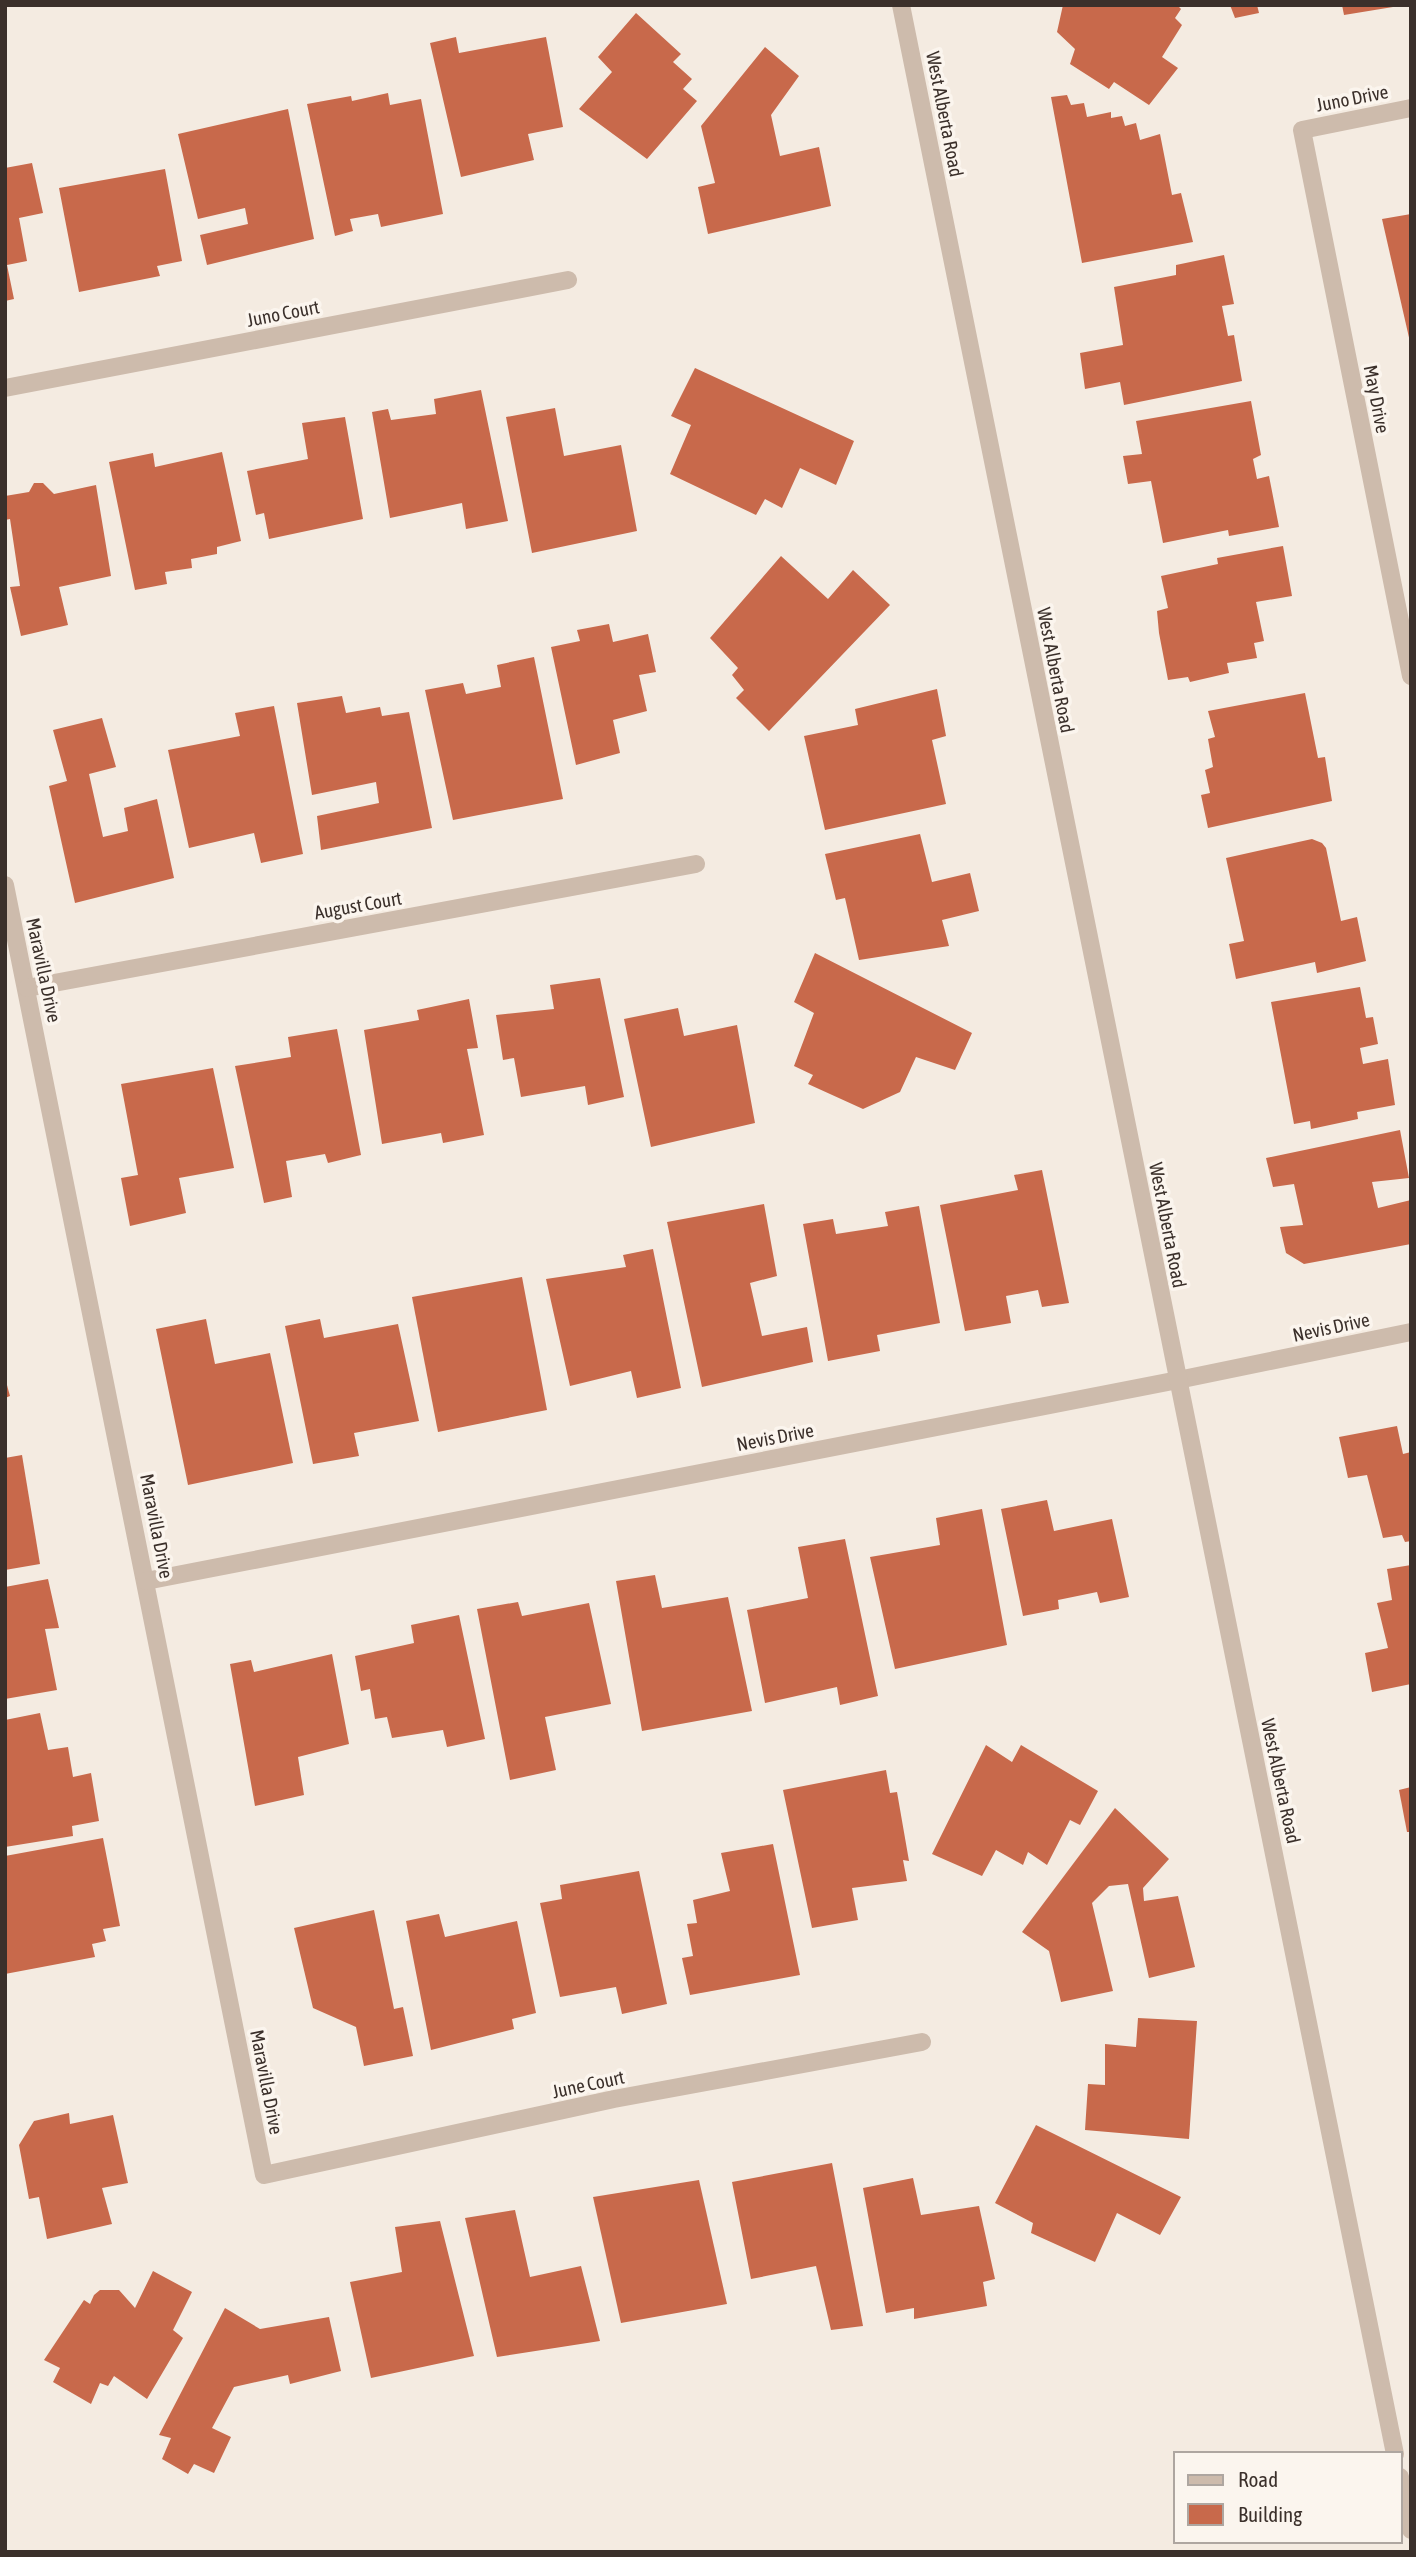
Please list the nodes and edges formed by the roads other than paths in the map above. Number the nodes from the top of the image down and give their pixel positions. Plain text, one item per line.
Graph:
1 (901, 5) edge
2 (1411, 108) edge
3 (1302, 130) joint
4 (568, 280) dead end
5 (5, 388) edge
6 (1411, 676) edge
7 (696, 864) dead end
8 (5, 885) edge
9 (27, 988) junction
10 (1411, 1332) edge
11 (1178, 1380) junction
12 (146, 1581) junction
13 (922, 2042) dead end
14 (264, 2175) joint
15 (1395, 2452) edge
16 (1402, 2487) edge
17 (1411, 2530) edge

1 - 11 street, West Alberta Road
2 - 3 street, Juno Drive
3 - 6 street, May Drive
4 - 5 street, Juno Court
7 - 9 street, August Court
8 - 9 street, Maravilla Drive
9 - 12 street, Maravilla Drive
10 - 11 street, Nevis Drive
11 - 12 street, Nevis Drive
11 - 15 street, West Alberta Road
12 - 14 street, Maravilla Drive
13 - 14 street, June Court
16 - 17 street

